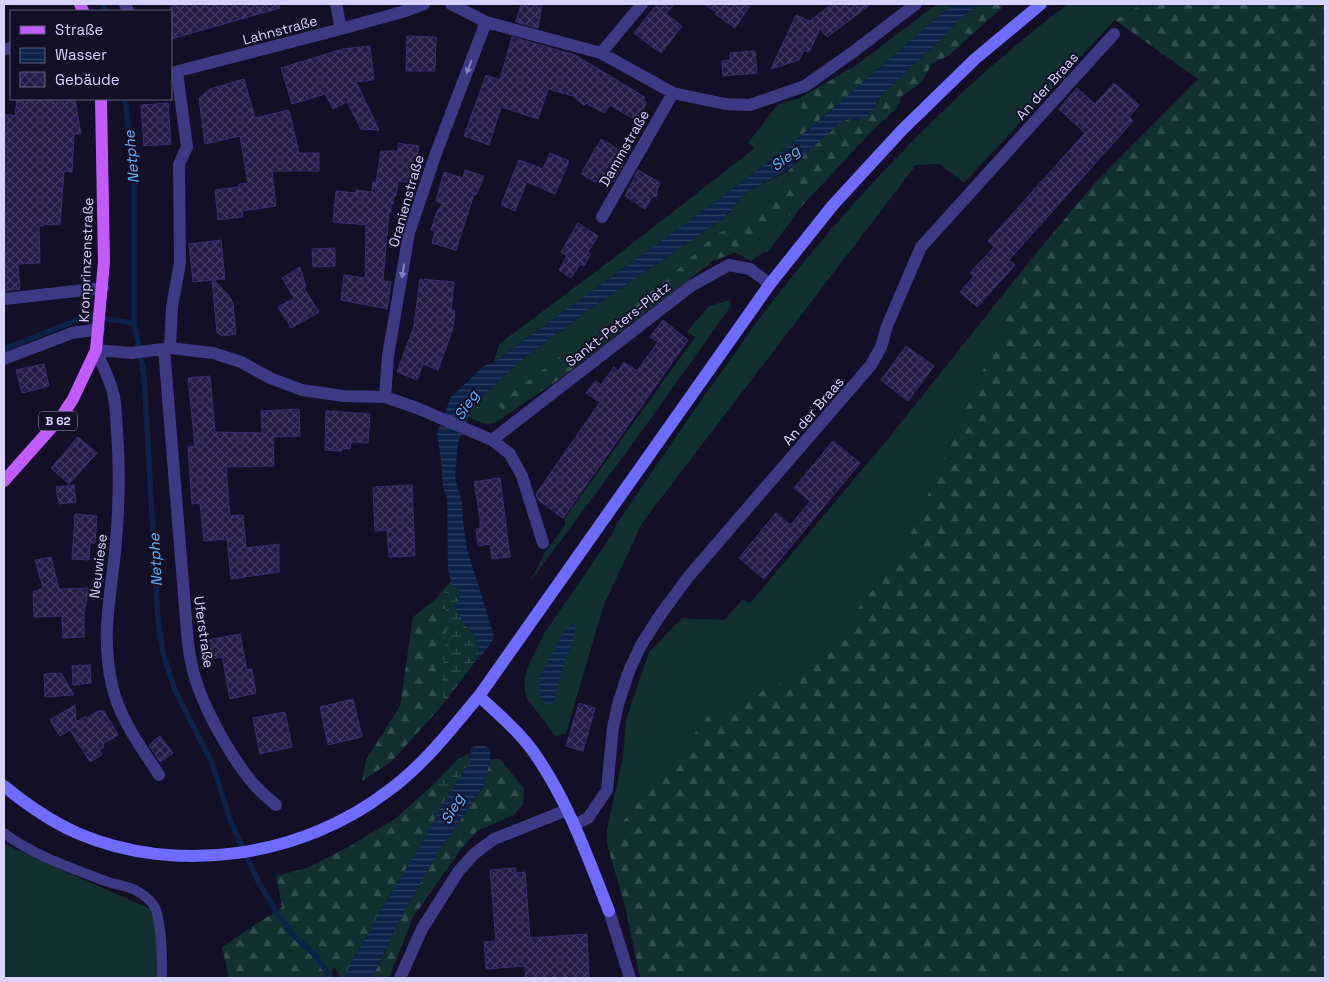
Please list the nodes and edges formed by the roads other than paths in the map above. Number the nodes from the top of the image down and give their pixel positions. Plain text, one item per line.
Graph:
1 (336, 4) edge
2 (424, 4) edge
3 (451, 4) edge
4 (642, 4) edge
5 (916, 4) edge
6 (1041, 4) edge
7 (486, 22) junction
8 (342, 30) junction
9 (1114, 34) dead end
10 (601, 53) junction
11 (174, 73) edge
12 (673, 94) junction
13 (101, 100) edge
14 (602, 217) dead end
15 (770, 284) junction
16 (103, 288) junction
17 (4, 299) edge
18 (100, 322) junction
19 (167, 349) junction
20 (96, 350) junction
21 (4, 359) edge
22 (385, 397) junction
23 (487, 438) junction
24 (4, 480) edge
25 (543, 543) dead end
26 (479, 696) junction
27 (159, 775) dead end
28 (4, 786) edge
29 (276, 806) dead end
30 (568, 810) junction
31 (574, 824) junction
32 (4, 833) edge
33 (609, 911) joint
34 (162, 978) edge
35 (400, 978) edge
36 (630, 978) edge

1 - 8 street
2 - 8 street, Lahnstraße
3 - 7 street
4 - 10 street
5 - 12 street
6 - 15 main road
7 - 10 street
7 -> 22 street, Oranienstraße
8 - 11 street, Lahnstraße
9 - 31 street, An der Braas
10 - 12 street
11 - 19 street
12 - 14 street, Dammstraße
13 - 16 main road, Kronprinzenstraße / B 62
15 - 23 street, Sankt-Peters-Platz
15 - 26 main road
16 - 17 street
16 - 18 main road, Kronprinzenstraße / B 62
18 - 20 main road, Kronprinzenstraße / B 62
18 - 21 street
19 - 20 street
19 - 22 street
19 - 29 street, Uferstraße
20 - 24 main road, Kronprinzenstraße / B 62
20 - 27 street, Neuwiese
22 - 23 street
23 - 25 street
26 - 28 main road
26 - 30 main road
30 - 31 main road
30 - 35 street
31 - 33 main road
32 - 34 lane
33 - 36 street

